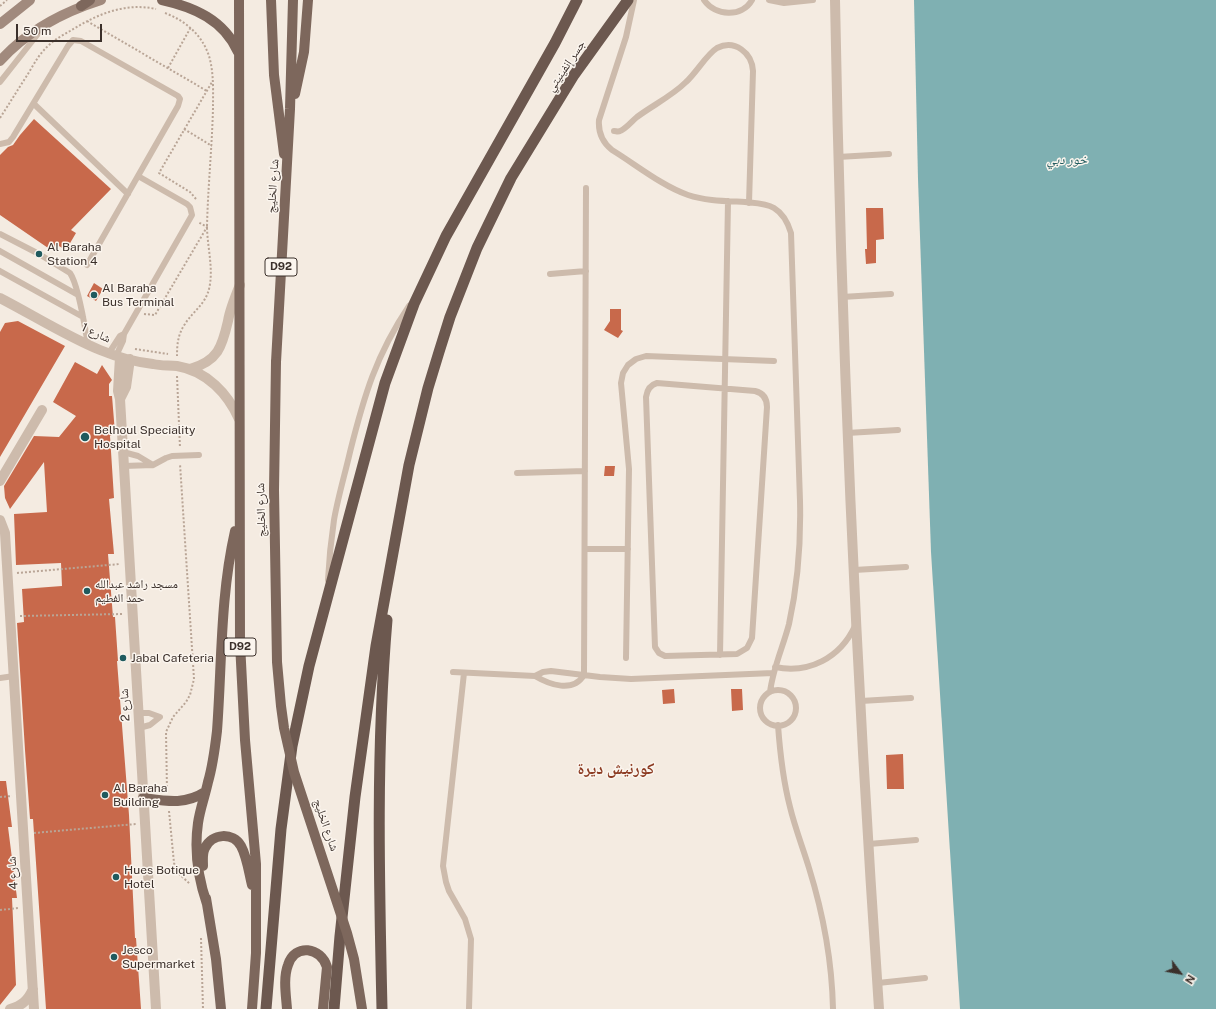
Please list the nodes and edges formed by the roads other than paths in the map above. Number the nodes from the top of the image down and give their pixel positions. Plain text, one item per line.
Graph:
1 (30, 0) edge
2 (90, 0) edge
3 (101, 0) edge
4 (162, 0) edge
5 (239, 0) edge
6 (271, 0) edge
7 (293, 0) edge
8 (308, 0) edge
9 (577, 0) edge
10 (628, 0) edge
11 (634, 0) edge
12 (704, 0) edge
13 (752, 0) edge
14 (769, 0) edge
15 (813, 0) edge
16 (835, 0) edge
17 (81, 6) junction
18 (48, 22) junction
19 (0, 24) edge
20 (239, 55) junction
21 (0, 61) edge
22 (0, 82) edge
23 (34, 104) junction
24 (290, 109) junction
25 (614, 131) dead end
26 (0, 144) edge
27 (889, 154) dead end
28 (838, 157) junction
29 (287, 172) junction
30 (138, 176) junction
31 (586, 188) dead end
32 (128, 194) junction
33 (728, 201) junction
34 (749, 203) junction
35 (0, 234) edge
36 (0, 251) edge
37 (87, 265) dead end
38 (0, 271) edge
39 (586, 272) junction
40 (550, 274) dead end
41 (240, 285) junction
42 (421, 288) junction
43 (891, 294) dead end
44 (78, 295) junction
45 (842, 297) junction
46 (1, 301) edge
47 (83, 317) junction
48 (88, 345) junction
49 (119, 356) junction
50 (725, 359) junction
51 (774, 361) dead end
52 (190, 369) junction
53 (725, 389) junction
54 (42, 410) dead end
55 (239, 419) junction
56 (898, 430) dead end
57 (847, 432) junction
58 (123, 452) junction
59 (199, 455) dead end
60 (153, 465) junction
61 (124, 466) junction
62 (586, 471) junction
63 (517, 473) dead end
64 (0, 481) edge
65 (239, 512) junction
66 (0, 520) edge
67 (585, 549) junction
68 (628, 549) junction
69 (393, 550) junction
70 (906, 567) dead end
71 (854, 570) junction
72 (326, 606) junction
73 (856, 623) junction
74 (720, 655) junction
75 (626, 658) dead end
76 (774, 670) junction
77 (454, 672) dead end
78 (464, 673) junction
79 (584, 675) junction
80 (14, 676) junction
81 (535, 676) junction
82 (0, 678) edge
83 (770, 692) junction
84 (911, 698) dead end
85 (861, 701) junction
86 (138, 713) junction
87 (778, 725) junction
88 (139, 728) junction
89 (205, 792) junction
90 (143, 798) junction
91 (916, 840) dead end
92 (869, 844) junction
93 (207, 904) junction
94 (256, 905) junction
95 (924, 978) dead end
96 (878, 983) junction
97 (33, 989) junction
98 (10, 1009) edge
99 (34, 1009) edge
100 (156, 1009) edge
101 (221, 1009) edge
102 (252, 1009) edge
103 (266, 1009) edge
104 (287, 1009) edge
105 (323, 1009) edge
106 (334, 1009) edge
107 (362, 1009) edge
108 (382, 1009) edge
109 (469, 1009) edge
110 (833, 1009) edge
111 (879, 1009) edge

1 - 19 main road
2 - 17 main road
3 - 17 main road
4 - 20 main road
5 - 20 main road, شارع الخليج
6 - 29 main road
7 - 24 main road, شارع الخليج
8 - 24 main road
9 - 42 highway, جسر إنفينيتي
10 - 69 highway, جسر إنفينيتي
11 - 33 lane
12 - 13 lane
14 - 15 lane
16 - 28 street
17 - 18 main road
18 - 21 main road
18 - 22 lane
20 - 41 main road, شارع الخليج
23 - 26 lane
23 - 30 lane
23 - 32 lane
24 - 29 main road, شارع الخليج
25 - 34 lane
27 - 28 lane
28 - 45 street
29 - 107 main road, شارع الخليج / D92, bridge
30 - 32 lane
30 - 49 lane
31 - 39 lane
32 - 37 lane
33 - 34 lane
33 - 50 lane
34 - 76 lane
35 - 44 lane
36 - 44 lane
38 - 47 lane
39 - 40 lane
39 - 62 lane
41 - 52 street
41 - 55 main road, شارع الخليج / D92
42 - 72 highway, جسر إنفينيتي
42 - 72 lane
43 - 45 lane
44 - 47 lane
45 - 57 street
46 - 48 street, شارع 1
47 - 48 lane
48 - 49 street, شارع 1
49 - 52 street, شارع 1
49 - 58 street, شارع 2
50 - 51 lane
50 - 53 lane
50 - 68 lane
52 - 55 street, شارع 1
53 - 74 lane
53 - 74 lane
53 - 74 lane
54 - 64 street
55 - 65 main road, شارع الخليج / D92
56 - 57 lane
57 - 71 street
58 - 60 lane
58 - 61 street, شارع 2
59 - 60 lane
60 - 61 lane
61 - 86 street, شارع 2
62 - 63 lane
62 - 67 lane
65 - 89 main road
65 - 94 main road, شارع الخليج / D92
66 - 80 street, شارع 4
67 - 68 lane
67 - 79 lane
68 - 75 lane
69 - 106 highway
69 - 108 highway
70 - 71 lane
71 - 73 street
72 - 103 highway, جسر إنفينيتي
73 - 76 lane
73 - 85 street
76 - 79 lane
76 - 83 lane
77 - 78 lane
78 - 81 lane
78 - 109 lane
79 - 81 lane
79 - 81 lane
80 - 82 lane
80 - 97 street, شارع 4
83 - 87 lane
83 - 87 lane
84 - 85 lane
85 - 92 street
86 - 88 street, شارع 2
86 - 88 lane
87 - 110 lane
88 - 90 street, شارع 2
89 - 90 main road
89 - 93 main road
90 - 100 street, شارع 2
91 - 92 lane
92 - 96 street
93 - 94 main road
93 - 101 main road
94 - 102 main road, شارع الخليج / D92
95 - 96 lane
96 - 111 street
97 - 98 street
97 - 99 street, شارع 4
104 - 105 main road

